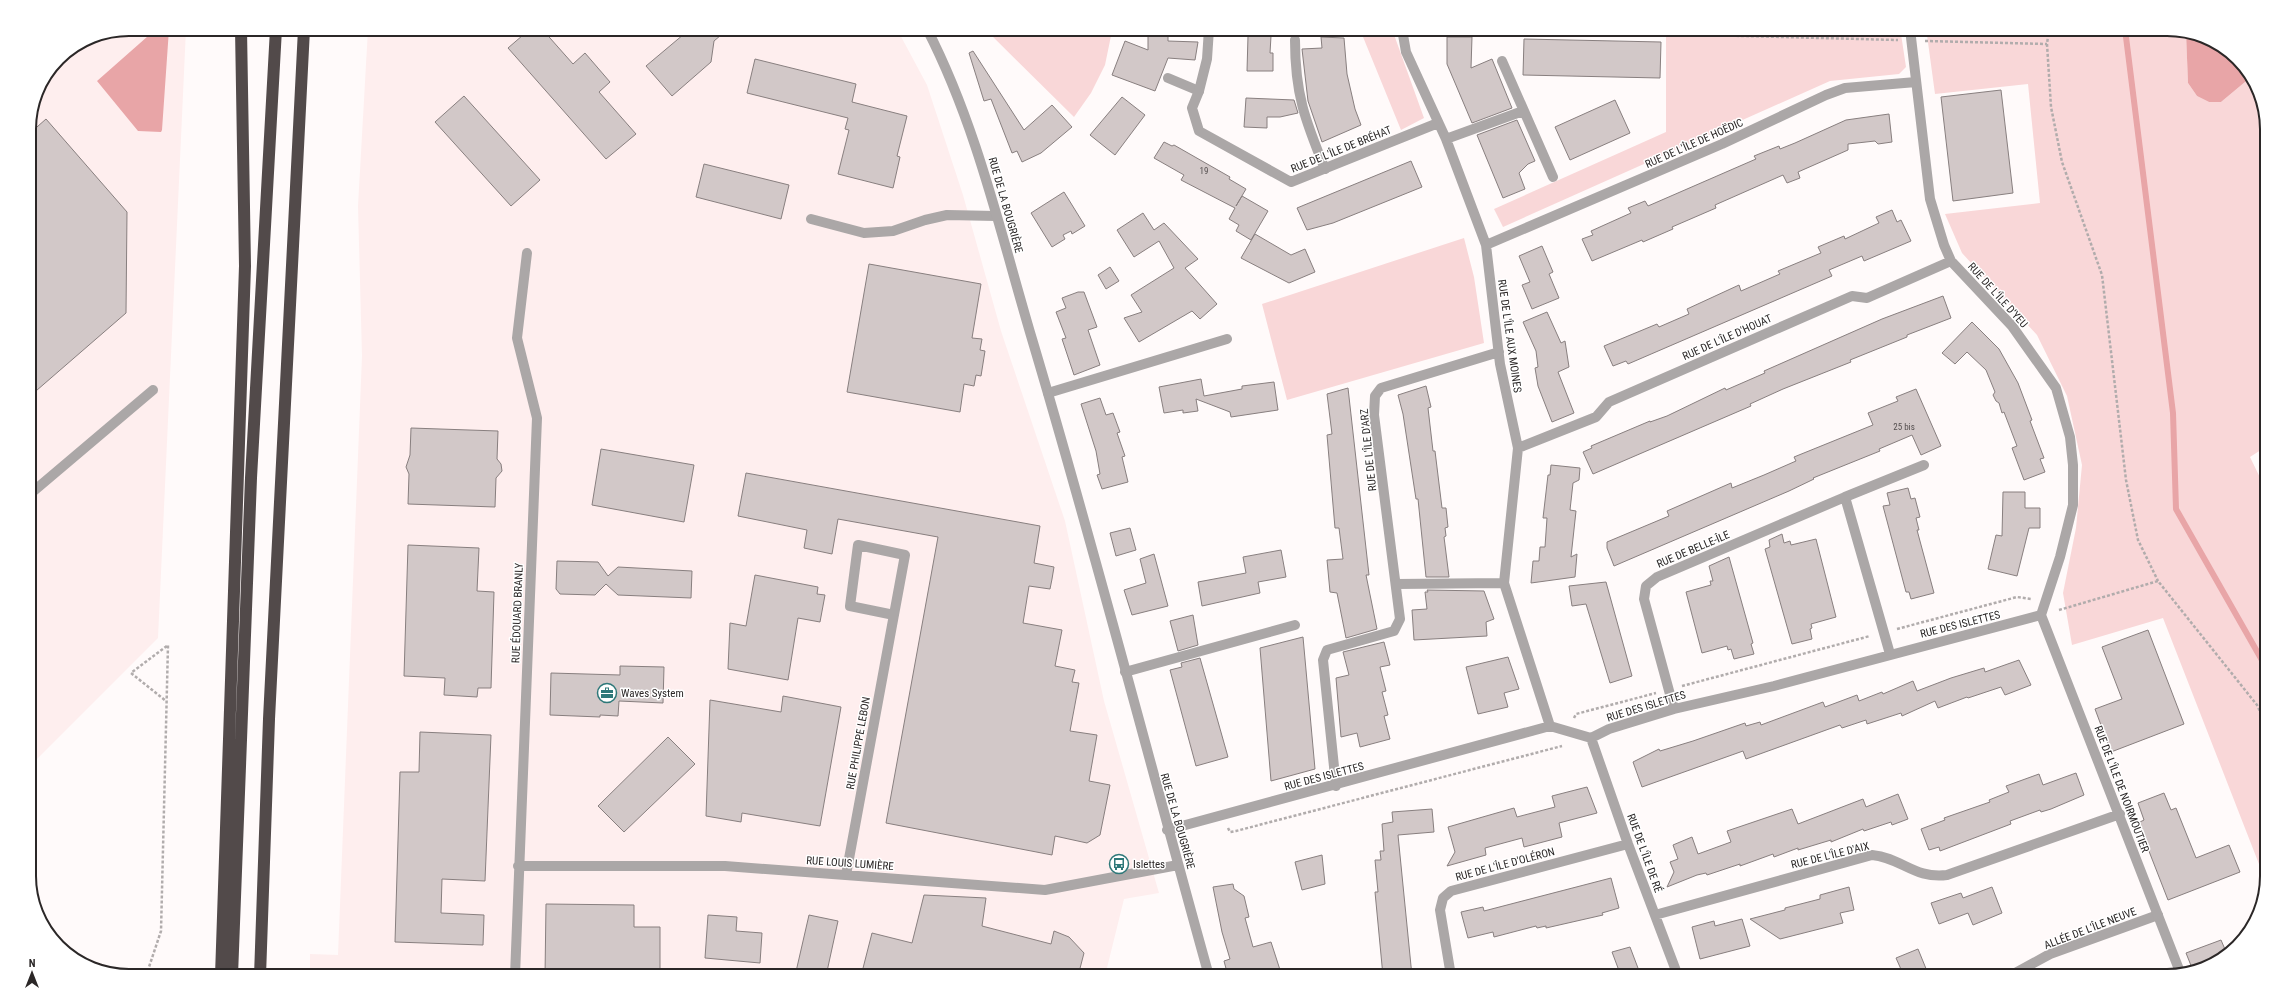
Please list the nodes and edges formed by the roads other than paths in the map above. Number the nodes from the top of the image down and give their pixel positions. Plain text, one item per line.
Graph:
1 (241, 36) edge
2 (276, 36) edge
3 (304, 36) edge
4 (931, 36) edge
5 (1209, 36) edge
6 (1403, 36) edge
7 (1911, 36) edge
8 (1295, 40) dead end
9 (1502, 62) dead end
10 (1168, 78) dead end
11 (1916, 82) junction
12 (1199, 91) junction
13 (1523, 111) junction
14 (1438, 123) junction
15 (1446, 139) junction
16 (1325, 169) junction
17 (1553, 177) dead end
18 (996, 216) junction
19 (811, 219) dead end
20 (1486, 245) junction
21 (527, 253) dead end
22 (1951, 261) junction
23 (1227, 339) dead end
24 (1498, 352) junction
25 (153, 390) dead end
26 (1048, 393) junction
27 (1518, 448) junction
28 (1924, 465) dead end
29 (36, 489) edge
30 (1845, 497) junction
31 (1504, 582) junction
32 (1396, 584) junction
33 (894, 615) junction
34 (2041, 615) junction
35 (1295, 625) dead end
36 (1890, 654) junction
37 (1125, 672) junction
38 (1674, 709) junction
39 (1550, 726) junction
40 (1592, 738) junction
41 (1336, 786) junction
42 (2120, 814) junction
43 (1167, 830) junction
44 (1628, 844) junction
45 (1178, 865) junction
46 (518, 866) junction
47 (846, 875) junction
48 (1655, 915) junction
49 (2158, 915) junction
50 (2178, 968) edge
51 (221, 969) edge
52 (232, 969) edge
53 (260, 969) edge
54 (515, 969) edge
55 (1206, 969) edge
56 (1450, 969) edge
57 (1675, 969) edge
58 (2023, 969) edge

1 - 51 highway
2 - 52 highway
3 - 53 highway
4 - 18 street, RUE DE LA BOUGRIÈRE
5 - 12 street, RUE DE L'ÎLE DE BRÉHAT
6 - 14 street, RUE DE L'ÎLE AUX MOINES
7 - 11 street, RUE DE L'ÎLE D'YEU
8 - 16 street
9 - 13 street
10 - 12 street
11 - 20 street, RUE DE L'ÎLE DE HOËDIC
11 - 22 street, RUE DE L'ÎLE D'YEU
12 - 16 street, RUE DE L'ÎLE DE BRÉHAT
13 - 15 street
13 - 17 street
14 - 15 street, RUE DE L'ÎLE AUX MOINES
14 - 16 street, RUE DE L'ÎLE DE BRÉHAT
15 - 20 street, RUE DE L'ÎLE AUX MOINES
18 - 19 street
18 - 26 street, RUE DE LA BOUGRIÈRE
20 - 24 street, RUE DE L'ÎLE AUX MOINES
21 - 46 street, RUE ÉDOUARD BRANLY
22 - 27 street, RUE DE L'ÎLE D'HOUAT
22 - 34 street, RUE DE L'ÎLE D'YEU
23 - 26 street
24 - 27 street, RUE DE L'ÎLE AUX MOINES
24 - 32 street, RUE DE L'ÎLE D'ARZ
25 - 29 street
26 - 37 street, RUE DE LA BOUGRIÈRE
27 - 31 street, RUE DE L'ÎLE AUX MOINES
28 - 30 street, RUE DE BELLE-ÎLE
30 - 36 street
30 - 38 street, RUE DE BELLE-ÎLE
31 - 32 street
31 - 39 street, RUE DE L'ÎLE AUX MOINES
32 - 41 street, RUE DE L'ÎLE D'ARZ
33 - 33 street, RUE PHILIPPE LEBON
33 - 47 street, RUE PHILIPPE LEBON
34 - 36 street, RUE DES ISLETTES
34 - 42 street, RUE DE L'ÎLE DE NOIRMOUTIER
35 - 37 street
36 - 38 street, RUE DES ISLETTES
37 - 43 street, RUE DE LA BOUGRIÈRE
38 - 40 street, RUE DES ISLETTES
39 - 40 street
39 - 41 street, RUE DES ISLETTES
40 - 44 street, RUE DE L'ÎLE DE RÉ
41 - 43 street, RUE DES ISLETTES
42 - 48 street, RUE DE L'ÎLE D'AIX
42 - 49 street, RUE DE L'ÎLE DE NOIRMOUTIER
43 - 45 street, RUE DE LA BOUGRIÈRE
44 - 48 street, RUE DE L'ÎLE DE RÉ
44 - 56 street, RUE DE L'ÎLE D'OLÉRON
45 - 47 street, RUE LOUIS LUMIÈRE
45 - 55 street, RUE DE LA BOUGRIÈRE
46 - 47 street, RUE LOUIS LUMIÈRE
46 - 54 street, RUE ÉDOUARD BRANLY
48 - 57 street, RUE DE L'ÎLE DE RÉ
49 - 50 street, RUE DE L'ÎLE DE NOIRMOUTIER
49 - 58 street, ALLÉE DE L'ÎLE NEUVE

